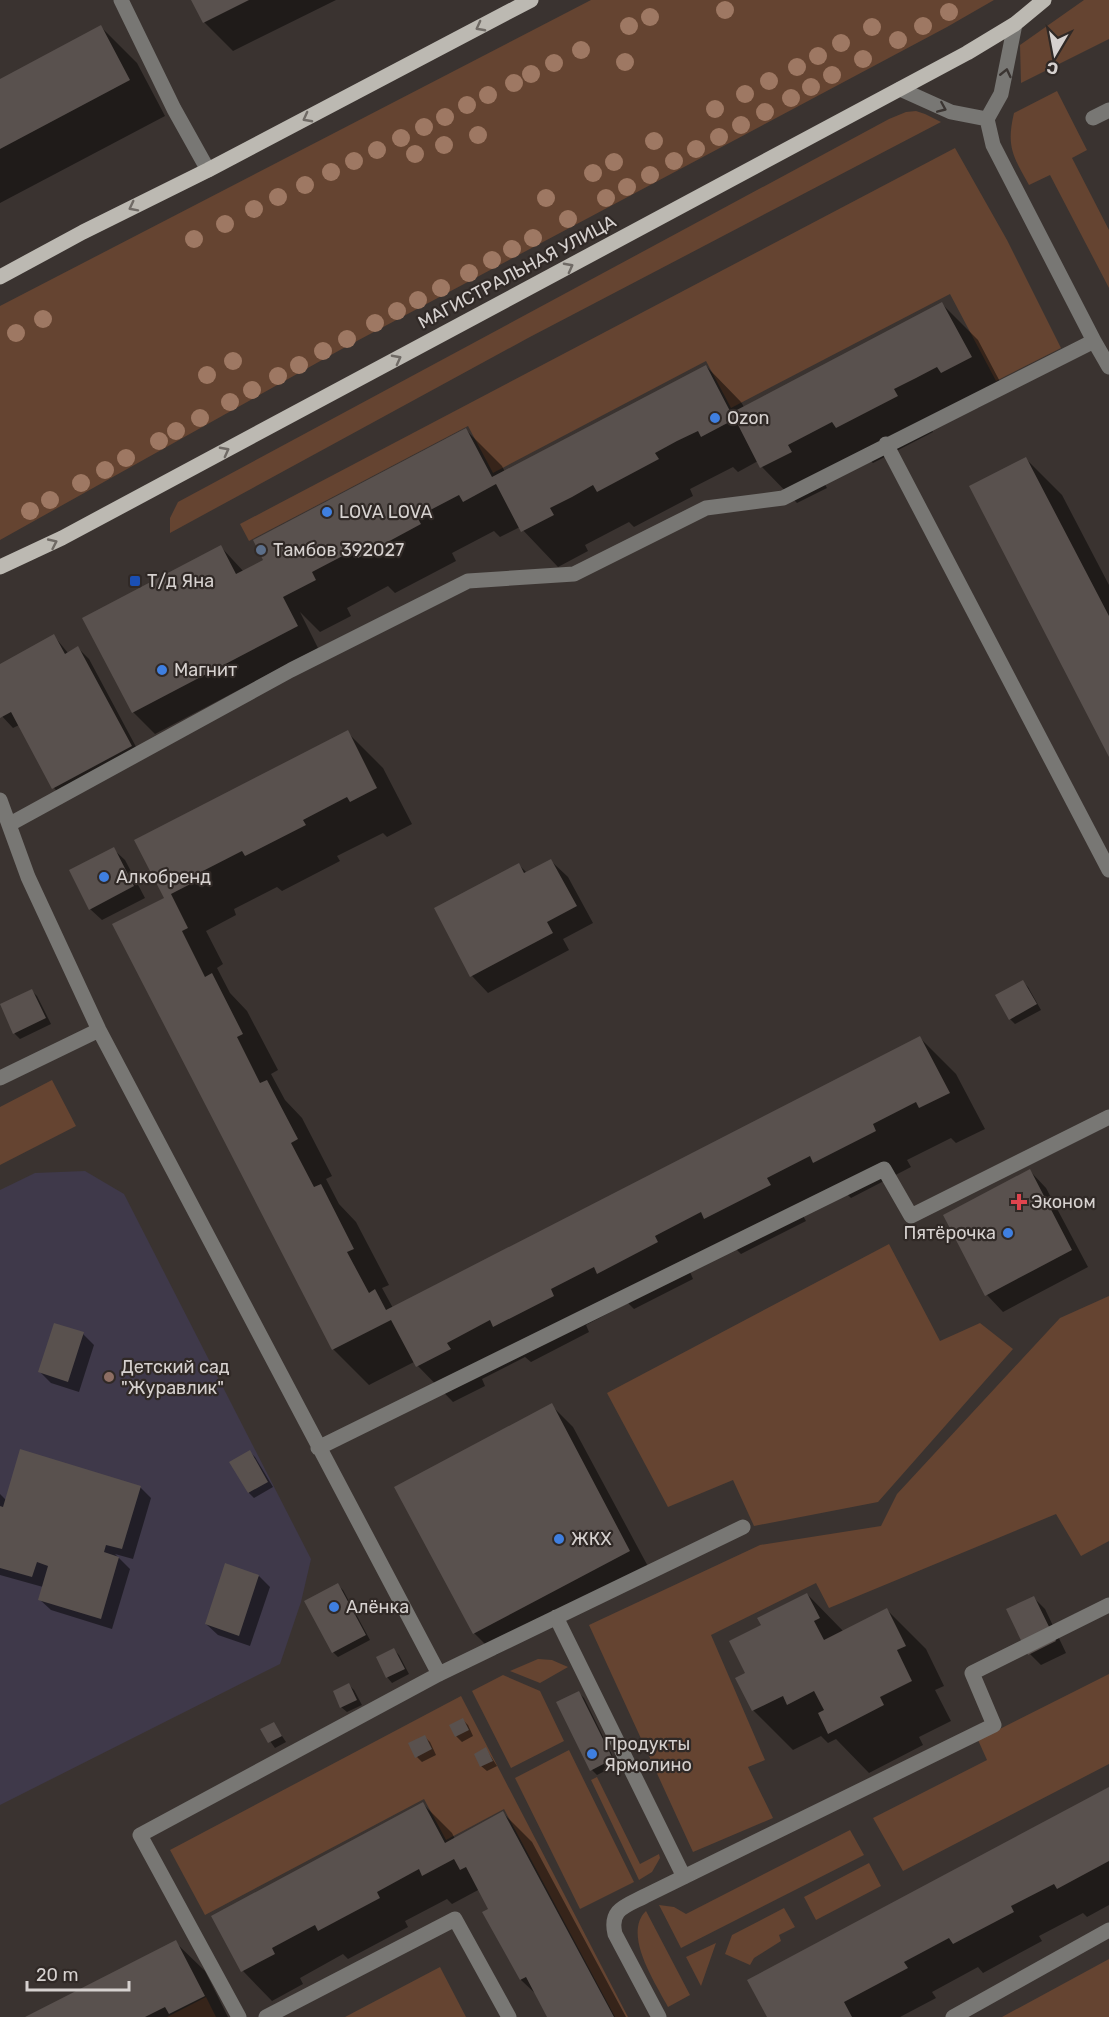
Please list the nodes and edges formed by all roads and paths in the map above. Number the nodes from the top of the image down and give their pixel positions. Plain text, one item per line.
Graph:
1 (121, 0) edge
2 (531, 0) edge
3 (1044, 0) edge
4 (1015, 24) junction
5 (900, 89) junction
6 (1109, 110) edge
7 (1093, 118) dead end
8 (987, 119) junction
9 (207, 170) junction
10 (0, 277) edge
11 (1094, 340) junction
12 (1109, 367) edge
13 (886, 444) junction
14 (0, 567) edge
15 (0, 800) edge
16 (10, 824) junction
17 (1109, 870) edge
18 (99, 1030) junction
19 (0, 1078) edge
20 (1109, 1117) edge
21 (318, 1448) junction
22 (743, 1527) dead end
23 (1109, 1605) edge
24 (556, 1617) junction
25 (439, 1674) junction
26 (684, 1877) junction
27 (1109, 1930) edge
28 (239, 2017) edge
29 (266, 2017) edge
30 (509, 2017) edge
31 (659, 2017) edge
32 (952, 2017) edge

1 - 9 street
2 -> 9 main road
3 - 4 main road, МАГИСТРАЛЬНАЯ УЛИЦА
4 - 5 main road, МАГИСТРАЛЬНАЯ УЛИЦА
8 -> 4 street
5 -> 8 street
14 -> 5 main road, МАГИСТРАЛЬНАЯ УЛИЦА
6 - 7 street
8 - 11 street
9 -> 10 main road
11 - 12 street
11 - 13 street
13 - 16 street
13 - 17 street
15 - 16 street
16 - 18 street
18 - 19 street
18 - 21 street
20 - 21 street
21 - 25 street
22 - 24 street
23 - 26 street
24 - 25 street
24 - 26 street
25 - 28 street
26 - 31 street
27 - 32 street
29 - 30 street

